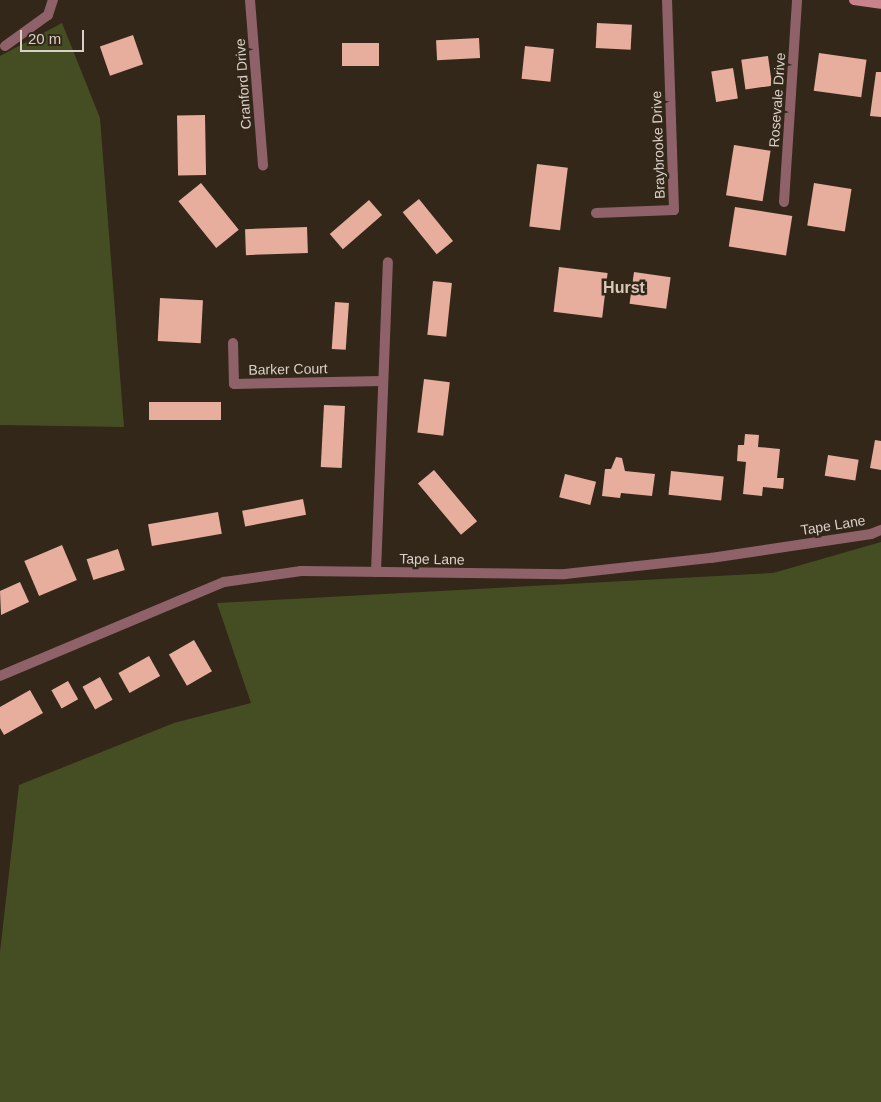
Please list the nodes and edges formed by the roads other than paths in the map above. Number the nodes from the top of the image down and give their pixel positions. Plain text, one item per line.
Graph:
1 (53, 0) edge
2 (250, 0) edge
3 (667, 0) edge
4 (797, 0) edge
5 (854, 0) edge
6 (881, 4) edge
7 (6, 46) dead end
8 (262, 166) dead end
9 (784, 202) dead end
10 (596, 213) dead end
11 (388, 262) dead end
12 (233, 343) dead end
13 (384, 381) junction
14 (881, 530) edge
15 (376, 572) junction
16 (0, 676) edge

1 - 7 street
2 - 8 street, Cranford Drive
3 - 10 street, Braybrooke Drive
4 - 9 street, Rosevale Drive
5 - 6 street
11 - 13 street
12 - 13 street, Barker Court
13 - 15 street
14 - 15 street, Tape Lane
15 - 16 street, Tape Lane

